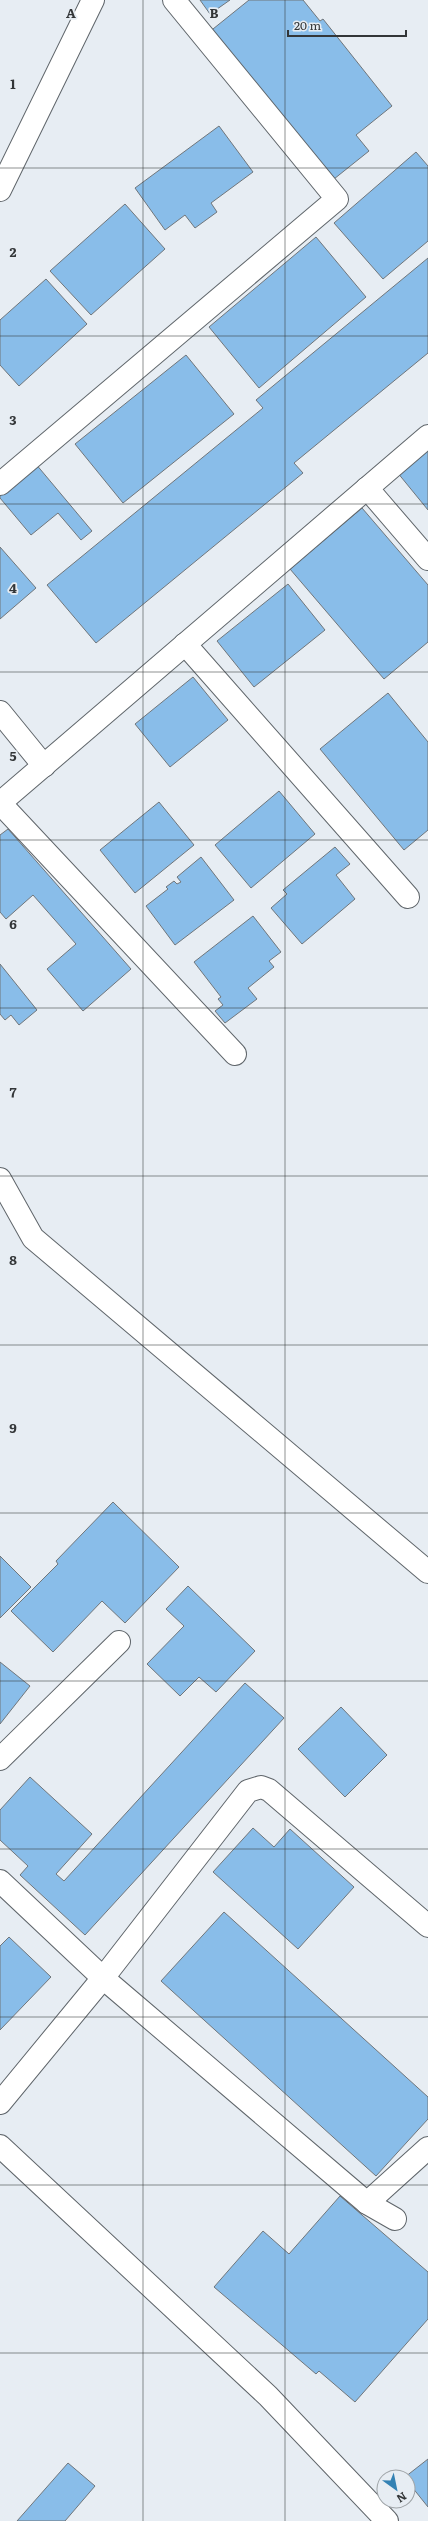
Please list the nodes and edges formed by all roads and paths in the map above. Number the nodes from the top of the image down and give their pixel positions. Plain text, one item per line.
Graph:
1 (93, 0) edge
2 (174, 0) edge
3 (0, 190) edge
4 (428, 436) edge
5 (0, 484) edge
6 (367, 488) junction
7 (428, 559) edge
8 (185, 644) junction
9 (0, 712) edge
10 (44, 766) junction
11 (0, 803) edge
12 (408, 897) dead end
13 (235, 1054) dead end
14 (0, 1179) edge
15 (428, 1572) edge
16 (119, 1642) dead end
17 (0, 1758) edge
18 (0, 1881) edge
19 (428, 1926) edge
20 (103, 1978) junction
21 (0, 2103) edge
22 (0, 2146) edge
23 (428, 2148) edge
24 (367, 2203) junction
25 (395, 2219) dead end
26 (387, 2521) edge

1 - 3 street
2 - 5 street
4 - 6 street
6 - 7 street
6 - 8 street
8 - 10 street
8 - 12 street
9 - 10 street
10 - 11 street
11 - 13 street
14 - 15 street
16 - 17 street
18 - 20 street
19 - 20 street
20 - 21 street
20 - 24 street
22 - 26 street
23 - 24 street
24 - 25 street

